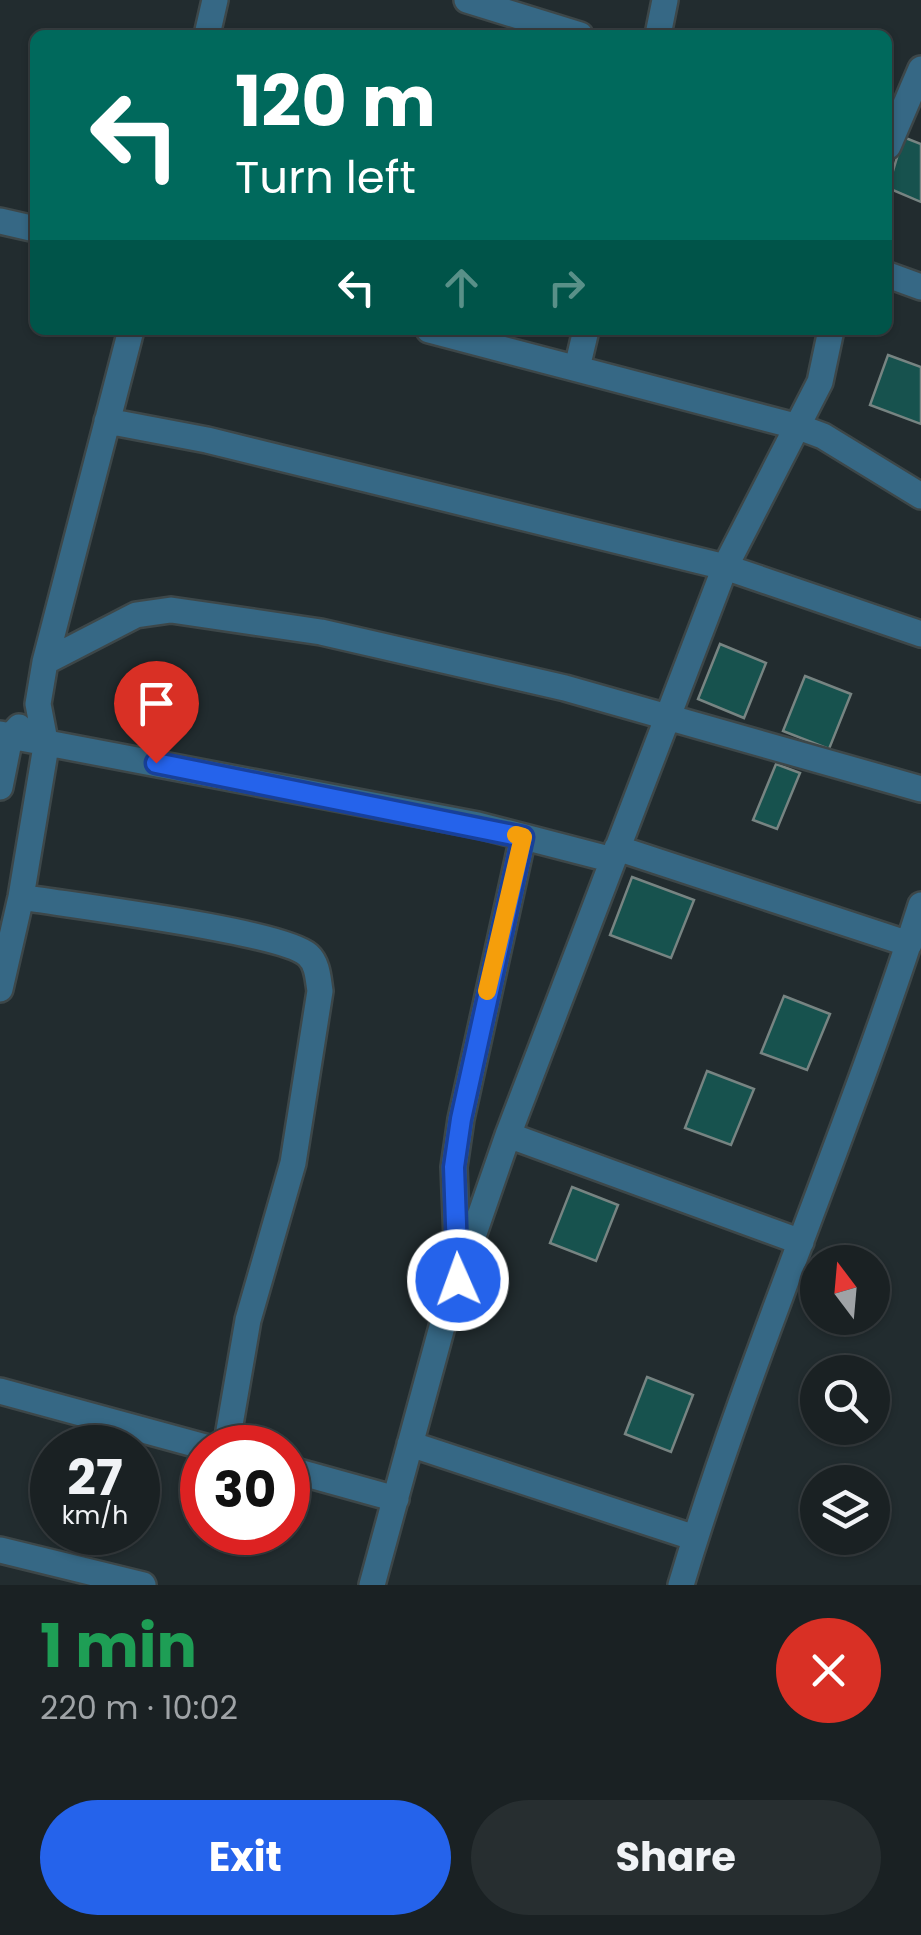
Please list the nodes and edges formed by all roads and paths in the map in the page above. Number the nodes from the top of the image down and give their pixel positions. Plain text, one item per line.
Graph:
1 (215, 0) edge
2 (467, 0) edge
3 (666, 0) edge
4 (208, 30) edge
5 (564, 30) edge
6 (659, 30) edge
7 (921, 69) edge
8 (903, 118) edge
9 (0, 222) edge
10 (30, 229) edge
11 (892, 276) edge
12 (921, 287) edge
13 (129, 335) edge
14 (448, 335) edge
15 (585, 335) edge
16 (831, 335) edge
17 (577, 368) junction
18 (107, 420) junction
19 (799, 427) junction
20 (921, 496) edge
21 (725, 567) junction
22 (921, 634) edge
23 (45, 662) junction
24 (38, 704) junction
25 (668, 719) junction
26 (5, 736) edge
27 (46, 746) junction
28 (0, 787) edge
29 (921, 789) edge
30 (523, 837) junction
31 (615, 854) junction
32 (21, 898) junction
33 (921, 906) edge
34 (909, 944) junction
35 (0, 989) edge
36 (508, 1135) junction
37 (801, 1242) junction
38 (458, 1280) junction
39 (0, 1392) edge
40 (230, 1425) edge
41 (180, 1440) edge
42 (410, 1444) junction
43 (310, 1475) edge
44 (396, 1499) junction
45 (695, 1538) junction
46 (0, 1550) edge
47 (143, 1585) edge
48 (372, 1585) edge
49 (681, 1585) edge

1 - 4 street
2 - 5 street
3 - 6 street
7 - 8 street
9 - 10 street
11 - 12 street
13 - 18 street
14 - 17 street
15 - 17 street
16 - 19 street
17 - 19 street
18 - 21 street
18 - 23 street
19 - 20 street
19 - 21 street
21 - 22 street
21 - 25 street
23 - 24 street
23 - 25 street
24 - 26 street
24 - 27 street
25 - 29 street
25 - 31 street
26 - 27 street
26 - 28 street
27 - 30 street
27 - 32 street
30 - 31 street
30 - 38 street
31 - 34 street
31 - 36 street
32 - 35 street
32 - 40 street
33 - 34 street
34 - 37 street
36 - 37 street
36 - 38 street
37 - 45 street
38 - 42 street
39 - 41 street
42 - 44 street
42 - 45 street
43 - 44 street
44 - 48 street
45 - 49 street
46 - 47 street

